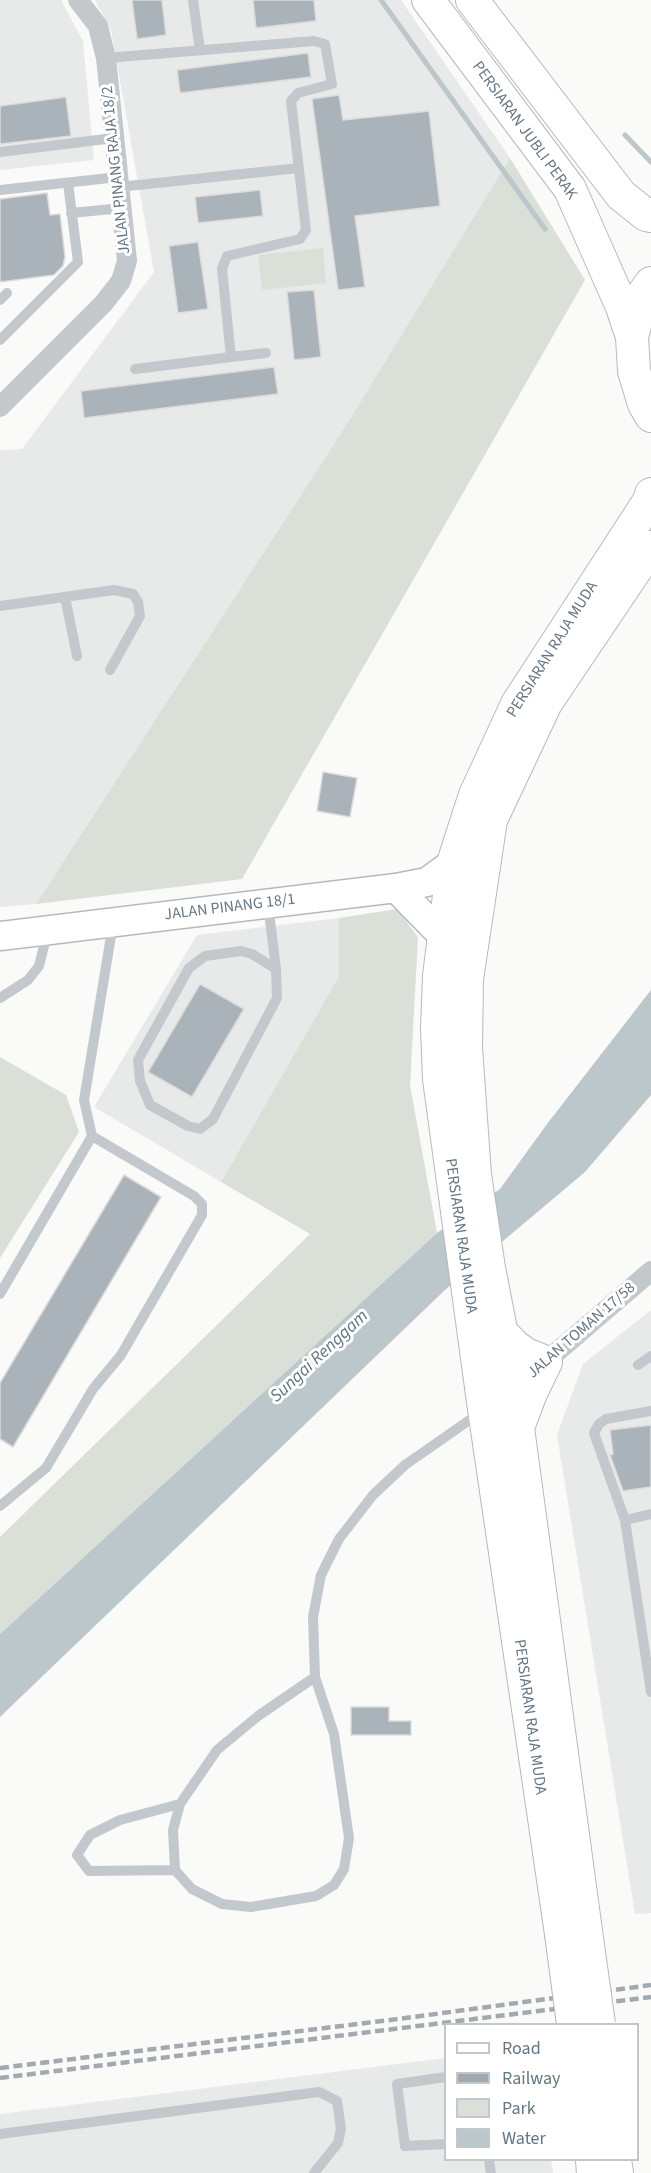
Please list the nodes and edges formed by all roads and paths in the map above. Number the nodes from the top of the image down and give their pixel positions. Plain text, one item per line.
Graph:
1 (78, 0) edge
2 (193, 0) edge
3 (428, 0) edge
4 (472, 0) edge
5 (200, 50) junction
6 (106, 58) junction
7 (114, 138) junction
8 (0, 152) edge
9 (299, 168) junction
10 (119, 182) junction
11 (68, 183) junction
12 (0, 190) edge
13 (122, 208) junction
14 (71, 213) junction
15 (651, 216) edge
16 (651, 283) edge
17 (632, 337) junction
18 (0, 340) edge
19 (266, 353) dead end
20 (231, 357) junction
21 (135, 369) dead end
22 (0, 407) edge
23 (651, 416) edge
24 (651, 494) edge
25 (651, 548) edge
26 (65, 597) junction
27 (0, 606) edge
28 (77, 656) dead end
29 (110, 670) dead end
30 (453, 863) junction
31 (396, 888) junction
32 (268, 904) junction
33 (113, 923) junction
34 (48, 930) junction
35 (0, 936) edge
36 (444, 937) junction
37 (276, 969) junction
38 (0, 998) edge
39 (92, 1136) junction
40 (464, 1182) junction
41 (651, 1271) edge
42 (478, 1276) junction
43 (0, 1294) edge
44 (502, 1333) junction
45 (651, 1356) edge
46 (546, 1362) junction
47 (638, 1365) dead end
48 (513, 1391) junction
49 (484, 1409) junction
50 (651, 1411) edge
51 (518, 1429) junction
52 (0, 1506) edge
53 (651, 1514) edge
54 (625, 1520) junction
55 (315, 1677) junction
56 (651, 1692) edge
57 (180, 1804) junction
58 (175, 1870) junction
59 (574, 1933) junction
60 (573, 2023) edge
61 (598, 2023) edge
62 (444, 2077) edge
63 (0, 2134) edge
64 (444, 2144) edge
65 (622, 2161) edge
66 (315, 2173) edge
67 (631, 2173) edge

1 - 6 street, JALAN PINANG RAJA 18/2
2 - 5 lane
3 - 17 main road, PERSIARAN JUBLI PERAK
4 - 15 main road
5 - 6 lane
5 - 9 lane
6 - 7 street, JALAN PINANG RAJA 18/2
7 - 8 lane
7 - 10 street, JALAN PINANG RAJA 18/2
9 - 10 lane
9 - 20 lane
10 - 11 lane
10 - 13 street, JALAN PINANG RAJA 18/2
11 - 12 lane
11 - 14 lane
13 - 14 lane
13 - 22 street, JALAN PINANG RAJA 18/2
14 - 18 lane
16 - 17 main road
17 - 23 main road
19 - 20 lane
20 - 21 lane
24 - 30 main road, PERSIARAN RAJA MUDA
25 - 40 main road, PERSIARAN RAJA MUDA
26 - 27 lane
26 - 28 lane
26 - 29 lane
30 - 31 street, JALAN PINANG 18/1
30 - 36 main road, PERSIARAN RAJA MUDA
31 - 32 street, JALAN PINANG 18/1
31 - 36 street
32 - 33 street, JALAN PINANG 18/1
32 - 37 lane
33 - 34 street, JALAN PINANG 18/1
33 - 39 lane
34 - 35 street, JALAN PINANG 18/1
34 - 38 lane
36 - 40 main road, PERSIARAN RAJA MUDA
37 - 37 lane
39 - 43 lane
39 - 52 lane
40 - 42 main road, PERSIARAN RAJA MUDA
41 - 46 street, JALAN TOMAN 17/58
42 - 44 main road, PERSIARAN RAJA MUDA
42 - 49 main road, PERSIARAN RAJA MUDA
44 - 46 main road
44 - 48 main road, PERSIARAN RAJA MUDA
45 - 47 lane
46 - 48 street, JALAN TOMAN 17/58
46 - 51 main road
48 - 49 street, JALAN TOMAN 17/58
48 - 51 main road, PERSIARAN RAJA MUDA
49 - 55 lane
49 - 59 main road, PERSIARAN RAJA MUDA
50 - 54 lane
51 - 59 main road, PERSIARAN RAJA MUDA
53 - 54 lane
54 - 56 lane
55 - 57 lane
55 - 58 lane
57 - 58 lane
57 - 58 lane
59 - 60 main road, PERSIARAN RAJA MUDA, bridge
59 - 61 main road, PERSIARAN RAJA MUDA, bridge
62 - 64 lane
63 - 66 lane
65 - 67 street

